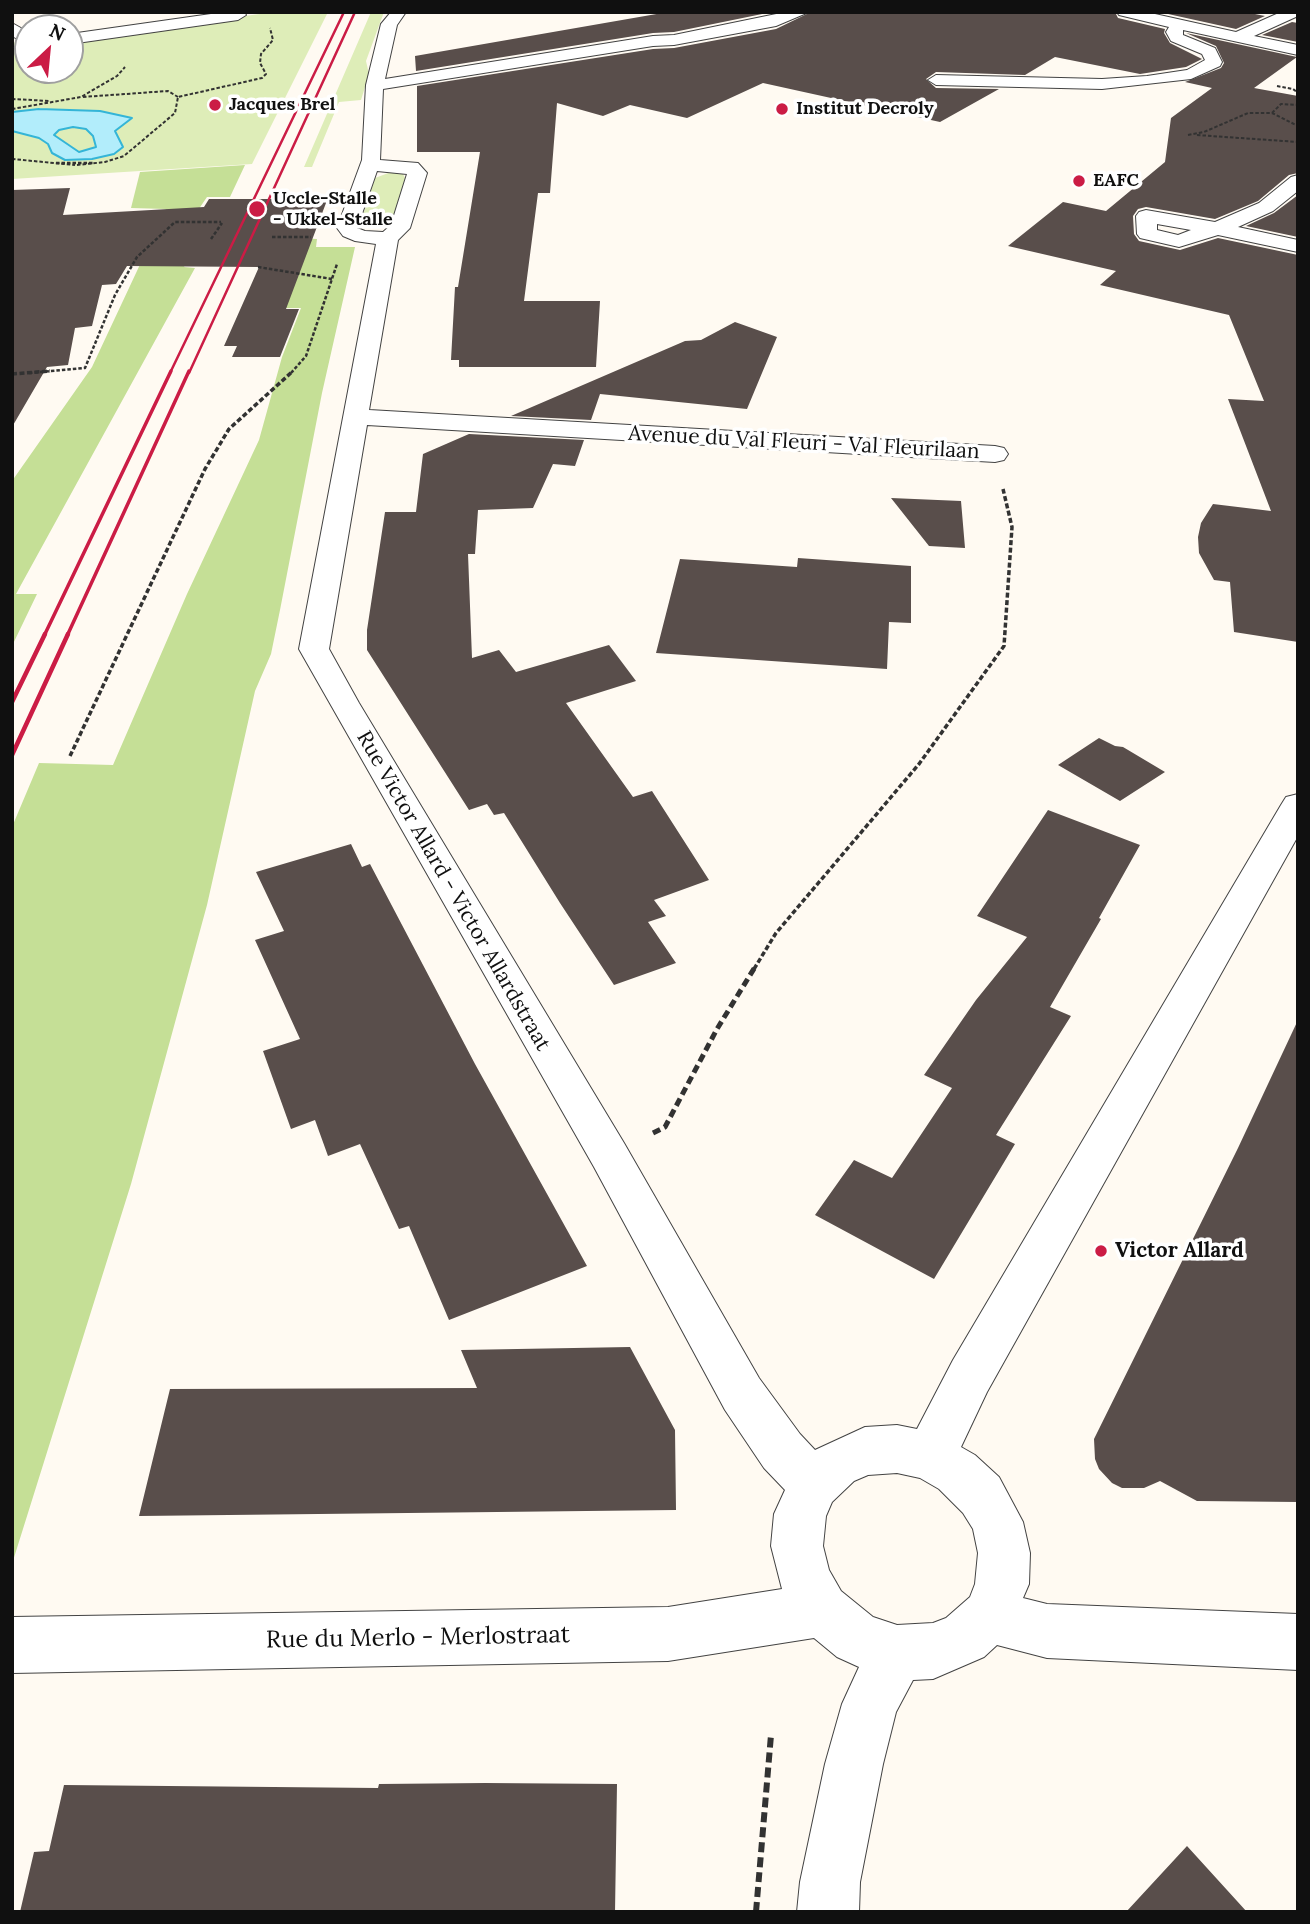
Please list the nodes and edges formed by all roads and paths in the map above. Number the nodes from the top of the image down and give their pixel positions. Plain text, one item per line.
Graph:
1 (399, 12) edge
2 (802, 12) edge
3 (1124, 12) edge
4 (1294, 12) edge
5 (238, 15) dead end
6 (1178, 25) junction
7 (84, 36) edge
8 (1238, 37) junction
9 (1298, 50) edge
10 (261, 54) dead end
11 (132, 61) dead end
12 (936, 80) dead end
13 (375, 85) junction
14 (1277, 86) dead end
15 (1298, 93) edge
16 (81, 97) junction
17 (178, 97) junction
18 (12, 99) edge
19 (1298, 105) edge
20 (12, 109) edge
21 (1272, 113) junction
22 (1298, 126) edge
23 (1298, 142) edge
24 (12, 159) edge
25 (369, 165) junction
26 (1298, 181) edge
27 (372, 236) junction
28 (272, 237) dead end
29 (319, 237) dead end
30 (211, 239) dead end
31 (1298, 246) edge
32 (258, 267) dead end
33 (332, 279) junction
34 (12, 374) edge
35 (354, 417) junction
36 (995, 454) joint
37 (69, 756) dead end
38 (1298, 805) edge
39 (609, 1155) junction
40 (930, 1456) junction
41 (814, 1485) junction
42 (822, 1610) junction
43 (989, 1616) junction
44 (1298, 1642) edge
45 (12, 1644) edge
46 (897, 1653) junction
47 (771, 1735) dead end
48 (756, 1912) edge
49 (828, 1912) edge

1 - 13 street, Rue Victor Allard - Victor Allardstraat
2 - 13 street
3 - 6 street
4 - 8 street
5 - 7 street
6 - 8 street
6 - 12 street
8 - 9 street
10 - 17 path
11 - 16 path
13 - 25 street, Rue Victor Allard - Victor Allardstraat
14 - 15 path
16 - 17 path
16 - 18 path
16 - 20 path
17 - 24 path
19 - 21 path
21 - 22 path
21 - 23 path
25 - 27 street, Rue Victor Allard - Victor Allardstraat
25 - 27 street, Rue Victor Allard - Victor Allardstraat
26 - 31 street
27 - 33 path
27 - 35 street, Rue Victor Allard - Victor Allardstraat
28 - 29 path
30 - 34 path
32 - 33 path
33 - 37 path
35 - 36 street, Avenue du Val Fleuri - Val Fleurilaan
35 - 39 street, Rue Victor Allard - Victor Allardstraat
36 - 39 path, Avenue du Val Fleuri - Val Fleurilaan
38 - 40 street
39 - 41 street, Rue Victor Allard - Victor Allardstraat
40 - 41 street
40 - 43 street
41 - 42 street
42 - 45 street, Rue du Merlo - Merlostraat
42 - 46 street
43 - 44 street
43 - 46 street
46 - 49 street
47 - 48 path

